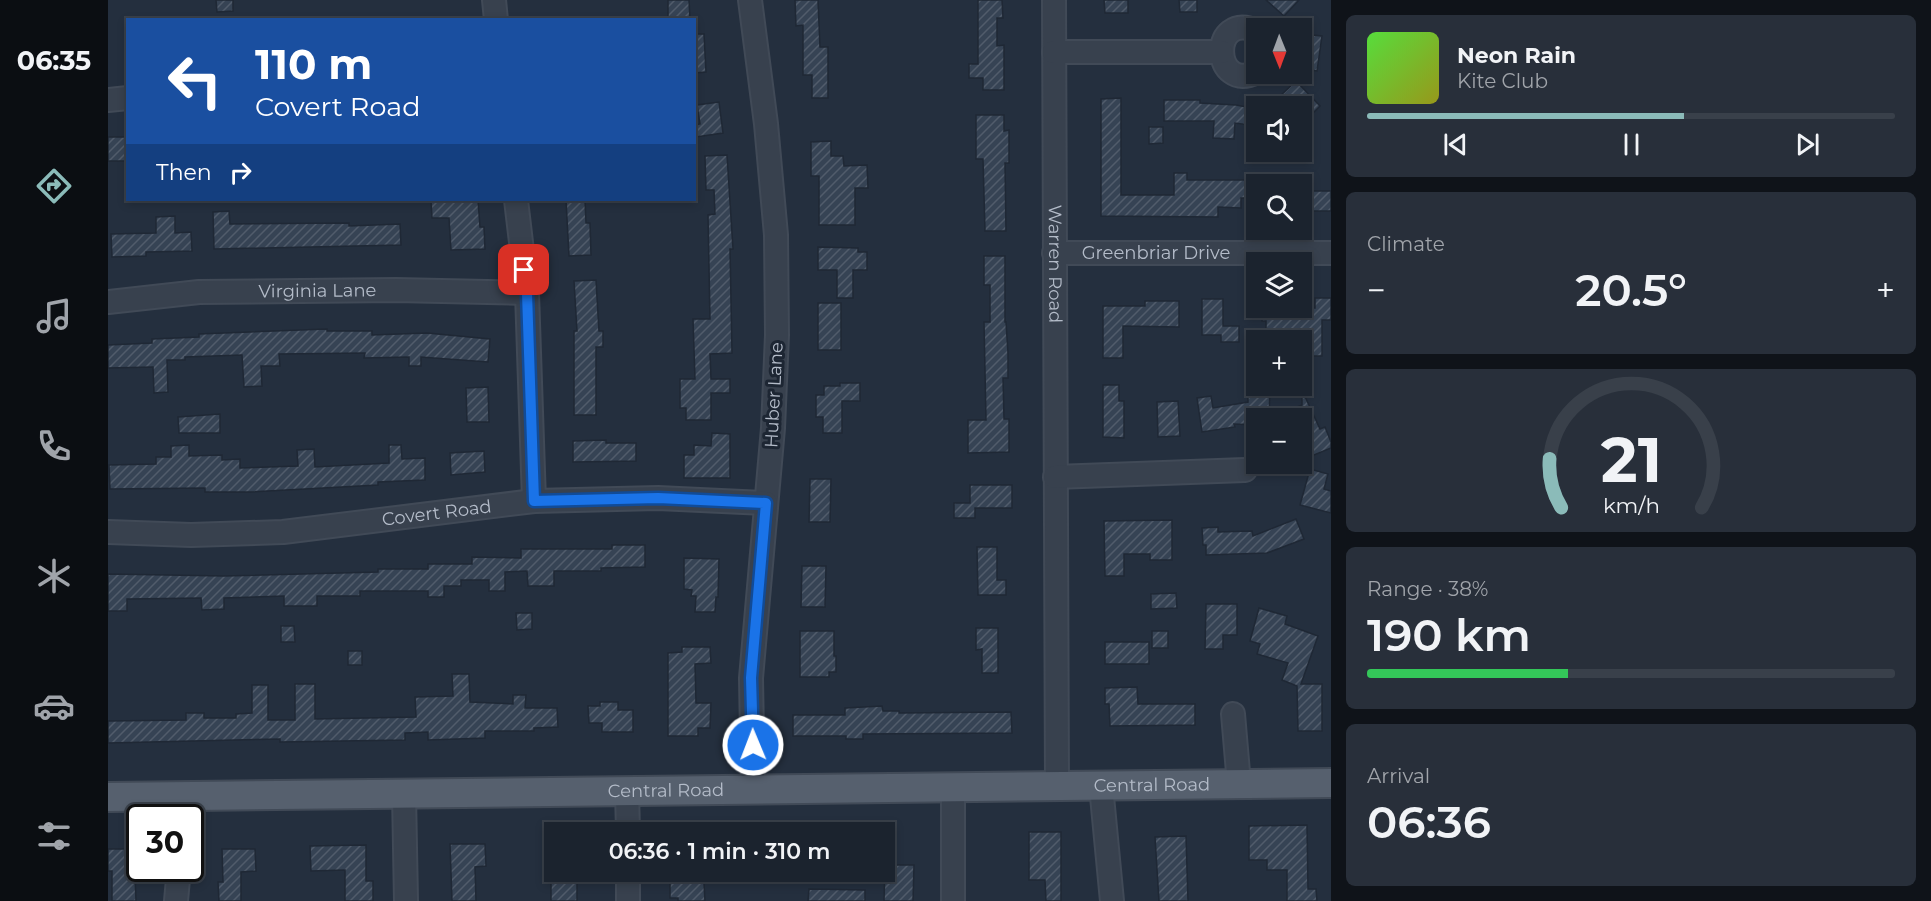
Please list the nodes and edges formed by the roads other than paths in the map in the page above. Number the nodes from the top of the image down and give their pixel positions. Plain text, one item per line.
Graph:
1 (494, 0) edge
2 (750, 0) edge
3 (1054, 0) edge
4 (496, 18) edge
5 (1246, 28) edge
6 (1054, 52) junction
7 (1221, 52) junction
8 (1246, 76) edge
9 (126, 98) edge
10 (108, 100) edge
11 (516, 201) edge
12 (1054, 253) junction
13 (1331, 253) edge
14 (527, 293) junction
15 (108, 302) edge
16 (1245, 470) dead end
17 (1055, 477) junction
18 (534, 501) junction
19 (766, 503) junction
20 (108, 532) edge
21 (1233, 714) dead end
22 (1331, 783) edge
23 (1239, 784) junction
24 (1057, 786) junction
25 (1101, 786) junction
26 (954, 788) junction
27 (753, 790) junction
28 (627, 791) junction
29 (404, 794) junction
30 (108, 797) edge
31 (161, 804) edge
32 (204, 806) edge
33 (628, 822) edge
34 (178, 882) edge
35 (628, 882) edge
36 (176, 901) edge
37 (406, 901) edge
38 (628, 901) edge
39 (953, 901) edge
40 (1112, 901) edge

1 - 4 street
2 - 19 street, Huber Lane
3 - 6 street, Warren Road
5 - 7 street
6 - 7 street
6 - 12 street, Warren Road
7 - 8 street
9 - 10 street
11 - 14 street
12 - 13 street, Greenbriar Drive
12 - 17 street, Warren Road
14 - 15 street, Virginia Lane
14 - 18 street
16 - 17 street
17 - 24 street, Warren Road
18 - 19 street, Covert Road
18 - 20 street, Covert Road
19 - 27 street, Huber Lane
21 - 23 street
22 - 23 main road, Central Road
23 - 25 main road, Central Road
24 - 25 main road, Central Road
24 - 26 main road, Central Road
25 - 40 street
26 - 27 main road, Central Road
26 - 39 street
27 - 28 main road, Central Road
28 - 29 main road, Central Road
28 - 33 street
29 - 32 main road, Central Road
29 - 37 street
30 - 31 main road, Central Road
34 - 36 street
35 - 38 street

